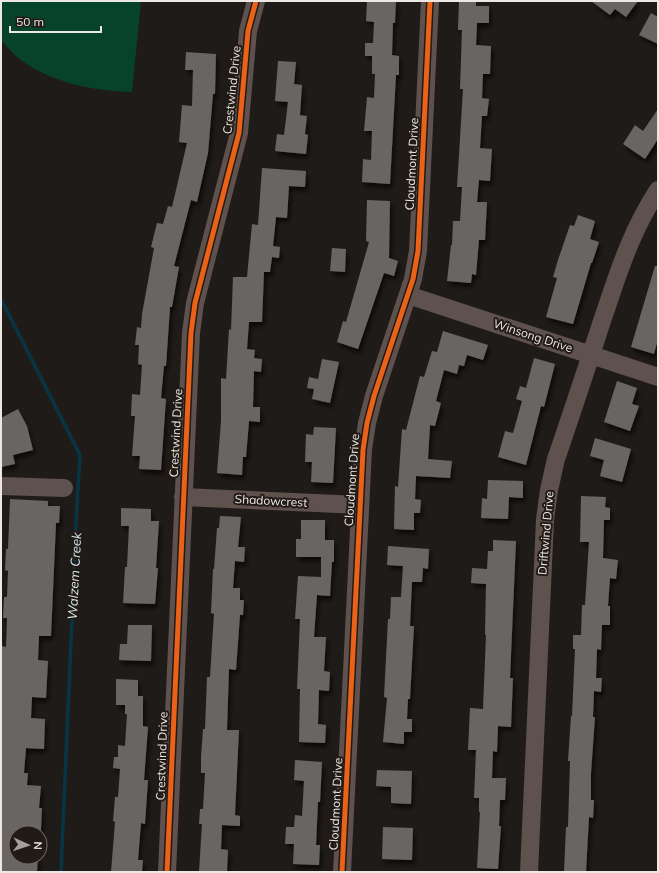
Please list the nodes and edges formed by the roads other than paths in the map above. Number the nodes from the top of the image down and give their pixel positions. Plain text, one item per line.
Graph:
1 (256, 1) edge
2 (430, 1) edge
3 (658, 190) edge
4 (408, 295) junction
5 (591, 354) junction
6 (658, 377) edge
7 (1, 486) edge
8 (64, 488) dead end
9 (183, 497) junction
10 (360, 505) junction
11 (167, 872) edge
12 (342, 872) edge
13 (529, 872) edge

1 - 9 street, Crestwind Drive
2 - 4 street, Cloudmont Drive
3 - 5 street, Driftwind Drive
4 - 5 street, Winsong Drive
4 - 10 street, Cloudmont Drive
5 - 6 street, Winsong Drive
5 - 13 street, Driftwind Drive
7 - 8 street
9 - 10 street, Shadowcrest
9 - 11 street, Crestwind Drive
10 - 12 street, Cloudmont Drive

